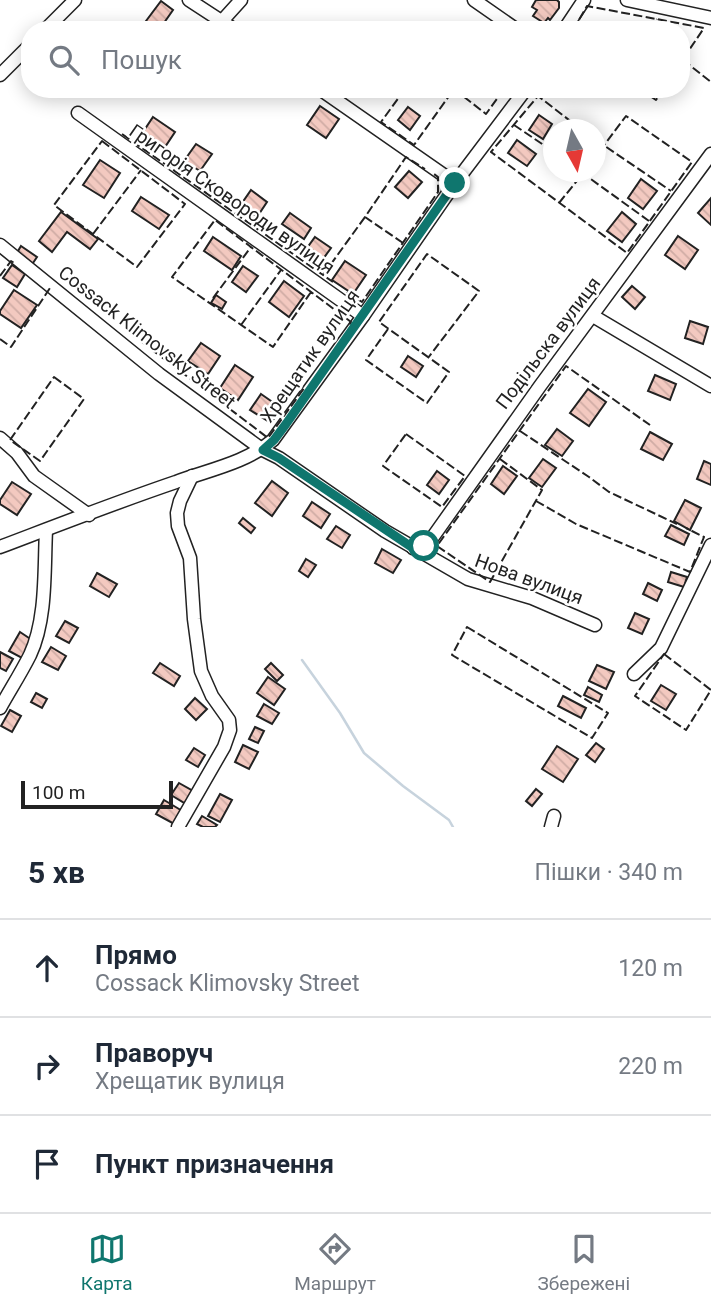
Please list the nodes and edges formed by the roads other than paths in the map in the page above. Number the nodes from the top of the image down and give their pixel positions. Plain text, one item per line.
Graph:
1 (75, 0) edge
2 (189, 0) edge
3 (241, 0) edge
4 (474, 0) edge
5 (584, 0) edge
6 (627, 0) edge
7 (711, 18) edge
8 (222, 20) joint
9 (55, 21) edge
10 (504, 21) edge
11 (570, 21) edge
12 (21, 55) edge
13 (0, 75) edge
14 (333, 98) edge
15 (519, 98) edge
16 (78, 113) dead end
17 (711, 154) edge
18 (455, 183) junction
19 (0, 245) edge
20 (363, 316) junction
21 (593, 316) junction
22 (711, 386) edge
23 (0, 438) edge
24 (263, 450) junction
25 (192, 476) junction
26 (89, 514) junction
27 (46, 530) junction
28 (711, 545) edge
29 (0, 547) edge
30 (413, 548) junction
31 (595, 625) dead end
32 (634, 674) dead end
33 (0, 708) edge
34 (178, 827) edge

1 - 9 street
2 - 8 street
3 - 8 street
4 - 10 street
5 - 11 street
6 - 7 street
12 - 13 street
14 - 18 street
15 - 18 street, Хрещатик вулиця
16 - 20 street, Григорія Сковороди вулиця
17 - 21 street, Подільска вулиця
18 - 20 street, Хрещатик вулиця
19 - 24 street, Cossack Klimovsky Street
20 - 24 street, Хрещатик вулиця
21 - 22 street
21 - 30 street, Подільска вулиця
23 - 26 street
24 - 25 street, Хрещатик вулиця
24 - 30 street, Cossack Klimovsky Street
25 - 26 street, Хрещатик вулиця
25 - 34 street
26 - 27 street, Хрещатик вулиця
27 - 29 street, Хрещатик вулиця
27 - 33 street
28 - 32 street
30 - 31 street, Нова вулиця

